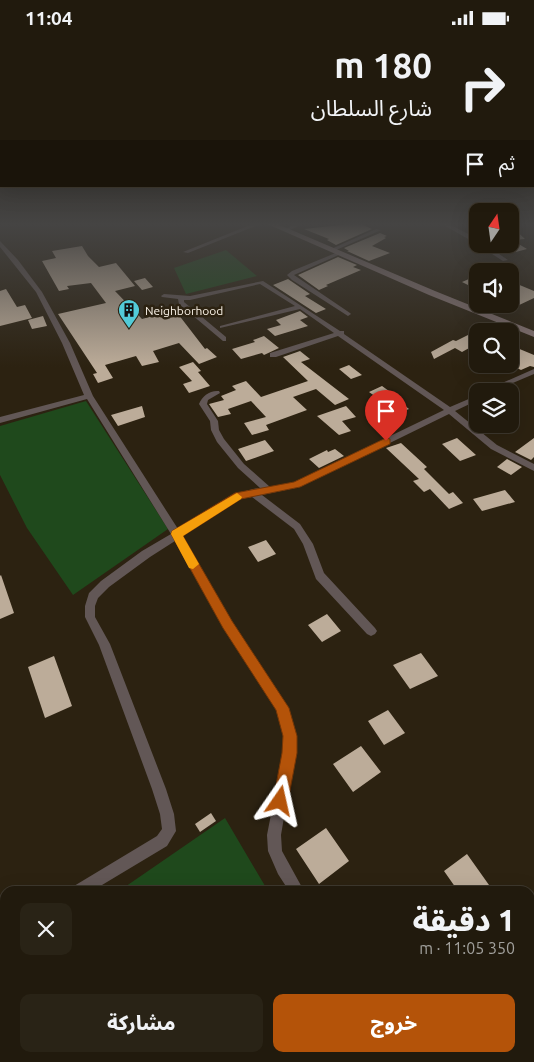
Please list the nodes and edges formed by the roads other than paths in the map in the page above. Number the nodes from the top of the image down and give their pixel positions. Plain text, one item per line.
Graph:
1 (19, 271) edge
2 (296, 271) edge
3 (382, 271) edge
4 (164, 296) dead end
5 (181, 299) junction
6 (301, 307) junction
7 (348, 314) dead end
8 (222, 327) dead end
9 (341, 333) junction
10 (534, 334) edge
11 (223, 339) dead end
12 (273, 355) dead end
13 (534, 371) edge
14 (506, 383) edge
15 (216, 393) dead end
16 (89, 396) junction
17 (469, 402) edge
18 (450, 411) junction
19 (0, 420) edge
20 (534, 468) edge
21 (268, 490) junction
22 (253, 492) junction
23 (176, 534) junction
24 (371, 631) dead end
25 (87, 886) edge
26 (294, 886) edge

1 - 16 street
2 - 7 street
3 - 10 street
4 - 5 street
5 - 6 street
5 - 11 street
6 - 8 street
6 - 9 street
9 - 12 street
9 - 18 street
13 - 14 street
15 - 21 street
16 - 19 street
16 - 23 street
17 - 18 street
18 - 20 street
18 - 21 street
21 - 22 street
22 - 23 street
22 - 24 street
23 - 25 street
23 - 26 street

